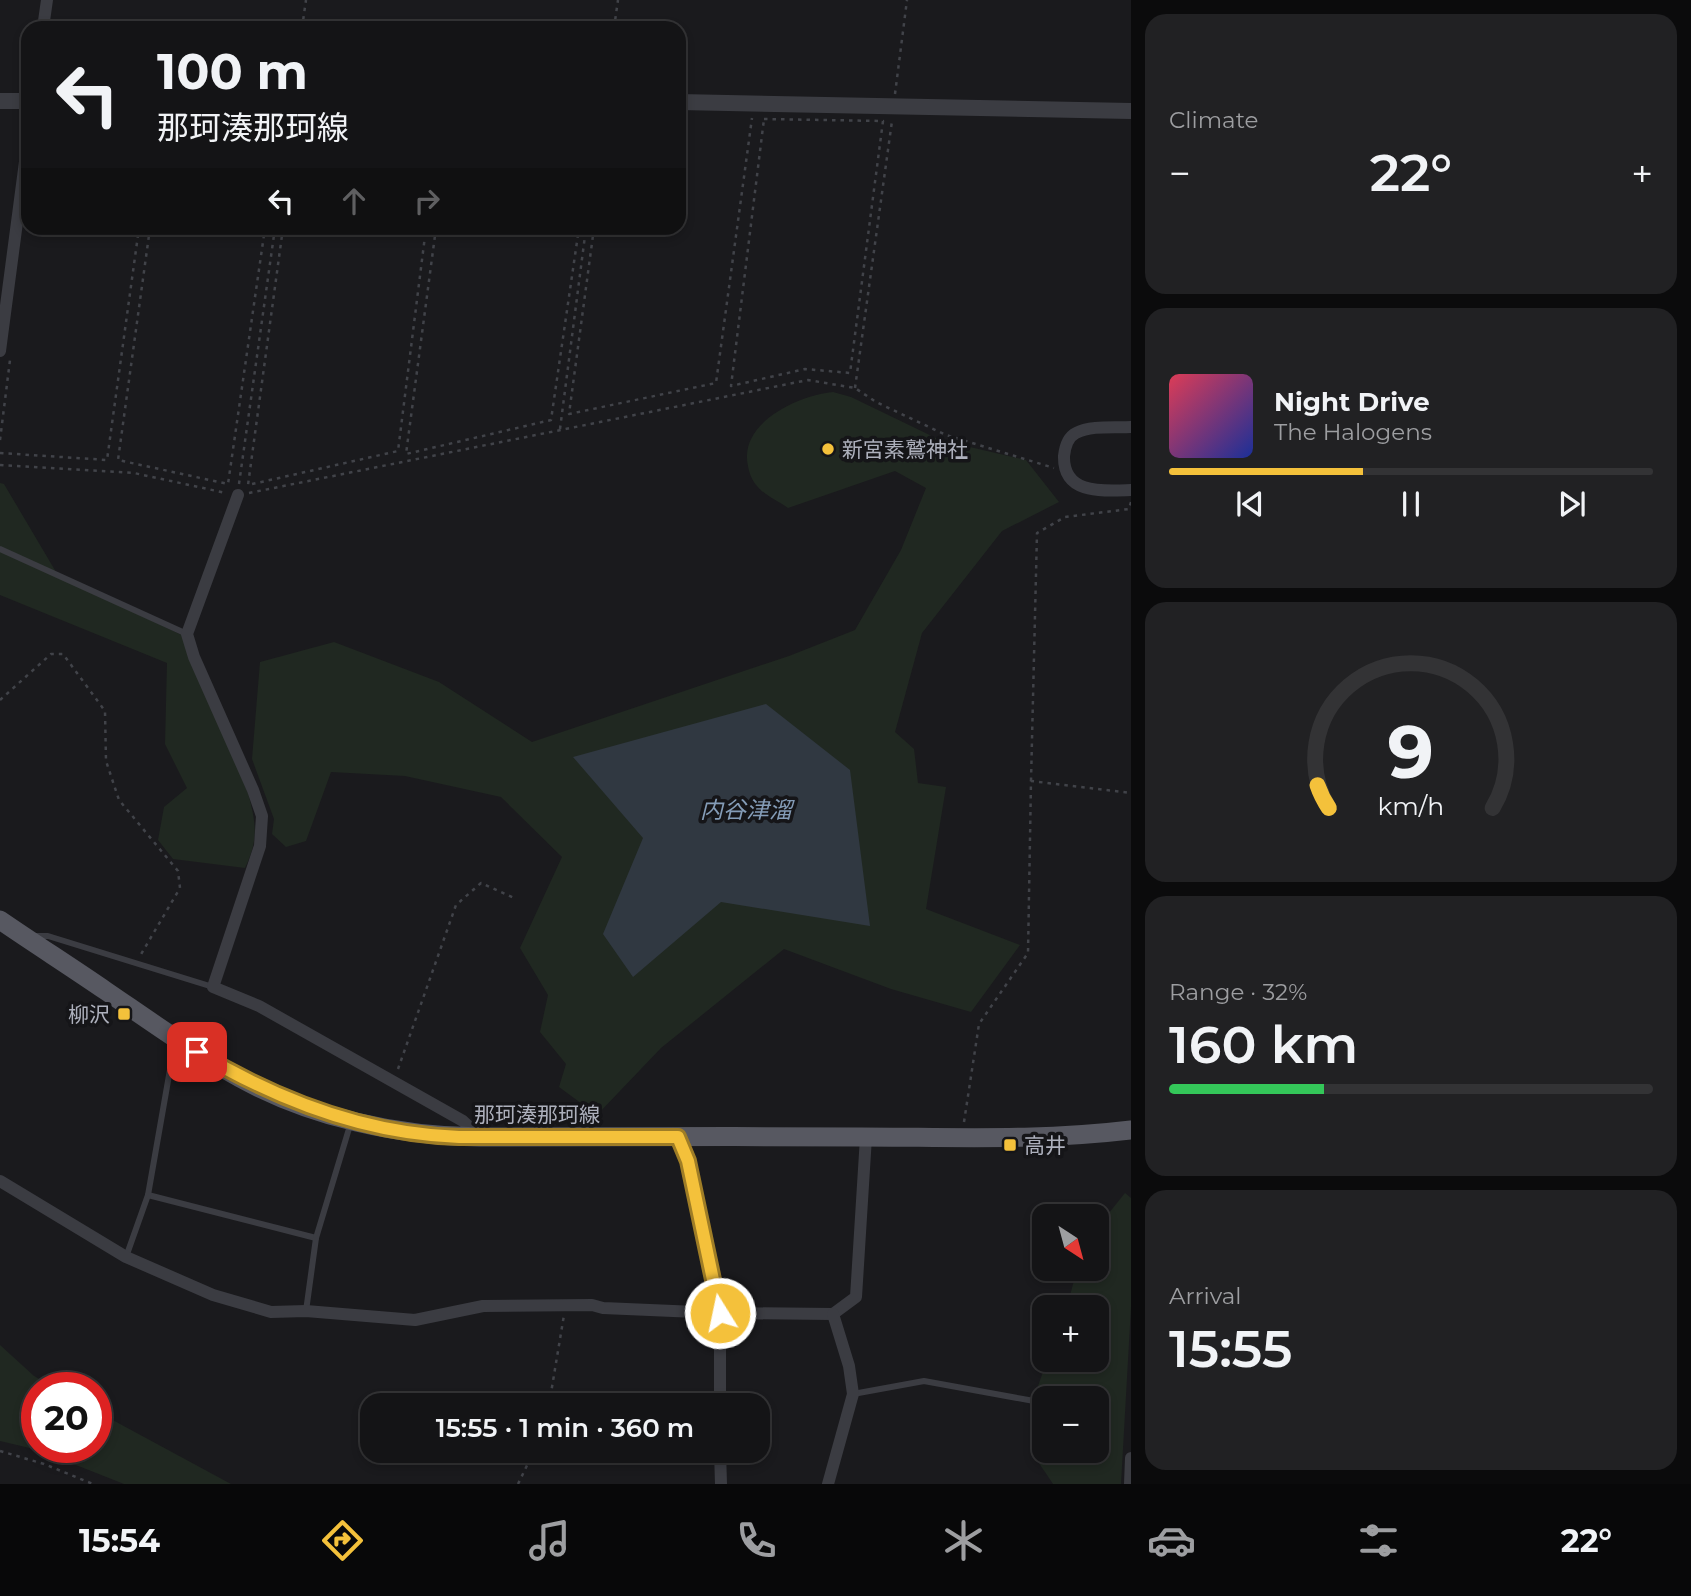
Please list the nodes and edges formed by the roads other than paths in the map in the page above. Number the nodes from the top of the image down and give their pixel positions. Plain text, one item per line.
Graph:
1 (47, 0) edge
2 (44, 21) edge
3 (0, 101) edge
4 (21, 102) edge
5 (686, 102) edge
6 (1131, 111) edge
7 (21, 192) edge
8 (0, 351) edge
9 (1131, 427) edge
10 (1131, 490) edge
11 (238, 495) road end
12 (0, 550) edge
13 (187, 634) junction
14 (0, 920) edge
15 (25, 938) junction
16 (213, 987) junction
17 (175, 1039) junction
18 (351, 1120) junction
19 (1131, 1130) edge
20 (480, 1137) junction
21 (678, 1137) junction
22 (866, 1137) junction
23 (0, 1181) edge
24 (148, 1195) junction
25 (316, 1238) junction
26 (126, 1257) junction
27 (306, 1311) junction
28 (720, 1313) junction
29 (833, 1314) junction
30 (720, 1393) edge
31 (853, 1394) junction
32 (1032, 1401) edge
33 (1131, 1458) edge
34 (720, 1463) edge
35 (720, 1484) edge
36 (828, 1484) edge
37 (1130, 1484) edge

1 - 2 street
3 - 4 street
5 - 6 street
7 - 8 street
9 - 10 street
11 - 13 street
12 - 13 lane
13 - 16 street
14 - 15 main road, 那珂湊那珂線
15 - 16 lane
15 - 17 main road, 那珂湊那珂線
16 - 20 street
17 - 18 main road, 那珂湊那珂線
17 - 24 lane
18 - 20 main road, 那珂湊那珂線
18 - 25 lane
19 - 22 main road, 那珂湊那珂線
20 - 21 main road, 那珂湊那珂線
21 - 22 main road, 那珂湊那珂線
21 - 28 lane
22 - 29 street
23 - 26 street
24 - 25 lane
24 - 26 lane
25 - 27 lane
26 - 27 street
27 - 28 street
28 - 29 street
28 - 30 street
29 - 31 street
31 - 32 lane
31 - 36 street
33 - 37 street
34 - 35 street

